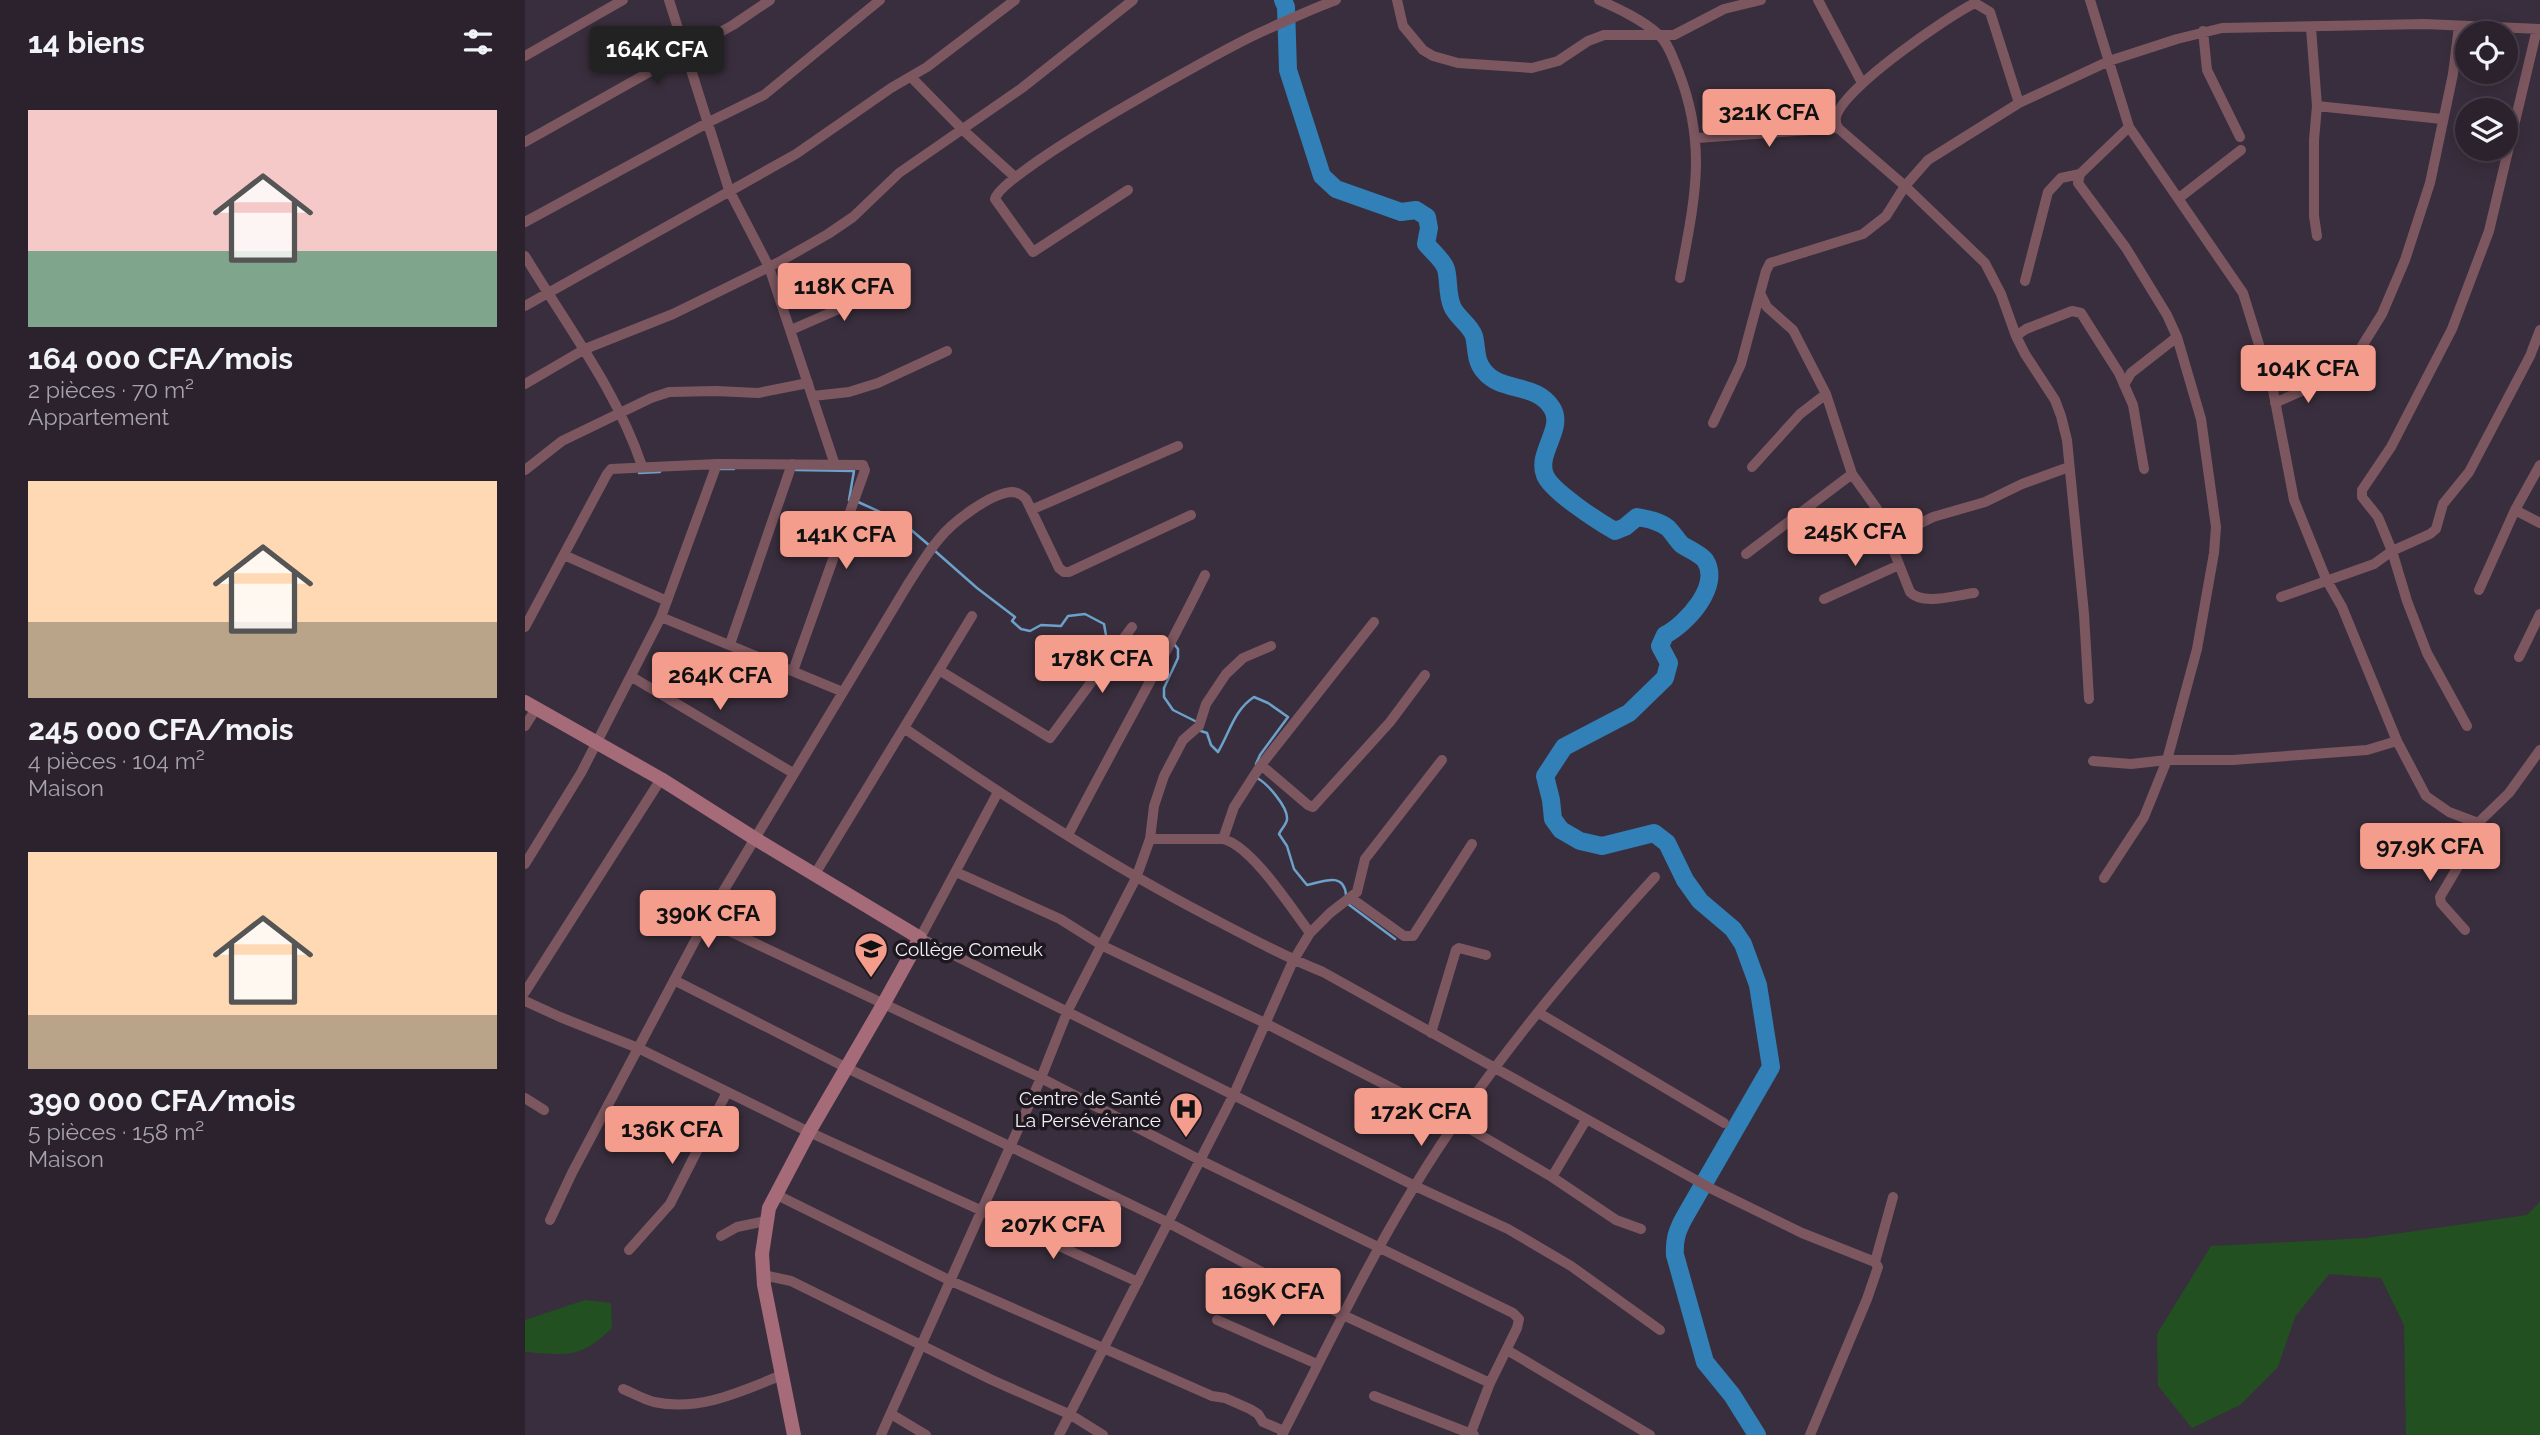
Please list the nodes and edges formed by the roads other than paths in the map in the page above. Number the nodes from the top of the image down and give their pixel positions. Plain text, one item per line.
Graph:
1 (623, 0) edge
2 (669, 0) edge
3 (770, 0) edge
4 (880, 0) edge
5 (1015, 0) edge
6 (1133, 0) edge
7 (1336, 0) edge
8 (1397, 0) edge
9 (1599, 0) edge
10 (1761, 0) edge
11 (1818, 0) edge
12 (2090, 0) edge
13 (2455, 26) edge
14 (2311, 28) junction
15 (2518, 28) edge
16 (2539, 29) edge
17 (2203, 32) junction
18 (1661, 36) junction
19 (687, 51) junction
20 (525, 56) edge
21 (2455, 58) edge
22 (2109, 61) junction
23 (911, 77) junction
24 (1863, 83) junction
25 (2019, 103) junction
26 (2318, 106) junction
27 (2442, 119) junction
28 (709, 122) junction
29 (2129, 127) junction
30 (1838, 128) junction
31 (963, 130) junction
32 (2240, 137) dead end
33 (1697, 138) junction
34 (525, 142) edge
35 (2241, 150) dead end
36 (2080, 174) junction
37 (1015, 177) junction
38 (1905, 186) junction
39 (729, 190) junction
40 (1128, 190) dead end
41 (2179, 198) junction
42 (525, 222) edge
43 (2317, 236) dead end
44 (525, 256) edge
45 (769, 267) junction
46 (1680, 278) dead end
47 (2025, 281) dead end
48 (884, 288) dead end
49 (547, 293) junction
50 (1760, 293) junction
51 (525, 306) edge
52 (791, 330) junction
53 (2540, 330) edge
54 (2016, 336) junction
55 (2177, 337) junction
56 (585, 349) junction
57 (947, 351) dead end
58 (2349, 367) dead end
59 (2328, 379) dead end
60 (808, 383) junction
61 (525, 384) edge
62 (2124, 385) junction
63 (1826, 394) junction
64 (813, 396) junction
65 (2276, 403) junction
66 (621, 412) junction
67 (1713, 423) dead end
68 (1178, 446) dead end
69 (717, 464) junction
70 (792, 464) junction
71 (835, 465) junction
72 (2540, 465) edge
73 (642, 466) junction
74 (1752, 467) dead end
75 (2069, 467) junction
76 (2144, 469) dead end
77 (525, 470) edge
78 (1852, 474) junction
79 (1031, 510) junction
80 (2515, 510) junction
81 (1191, 515) dead end
82 (2540, 523) edge
83 (1889, 539) junction
84 (2392, 551) junction
85 (1746, 554) dead end
86 (564, 555) junction
87 (1899, 565) junction
88 (1205, 575) dead end
89 (2326, 579) junction
90 (2479, 590) dead end
91 (1974, 593) dead end
92 (2281, 597) dead end
93 (1824, 599) dead end
94 (667, 601) junction
95 (2540, 614) edge
96 (972, 616) dead end
97 (661, 617) junction
98 (1374, 622) dead end
99 (525, 627) edge
100 (1132, 627) dead end
101 (730, 644) junction
102 (1271, 646) dead end
103 (2519, 657) dead end
104 (939, 670) junction
105 (793, 671) junction
106 (1425, 675) dead end
107 (632, 677) junction
108 (843, 692) junction
109 (2089, 699) dead end
110 (531, 704) edge
111 (525, 726) edge
112 (2467, 726) dead end
113 (904, 728) junction
114 (2397, 741) junction
115 (597, 742) junction
116 (2540, 750) edge
117 (1442, 760) dead end
118 (2167, 760) junction
119 (2093, 761) dead end
120 (1261, 765) junction
121 (793, 774) junction
122 (661, 779) junction
123 (997, 792) junction
124 (2478, 822) junction
125 (1068, 835) junction
126 (754, 838) junction
127 (1150, 839) junction
128 (1223, 839) junction
129 (1472, 844) dead end
130 (525, 864) edge
131 (956, 872) junction
132 (815, 874) junction
133 (1655, 877) dead end
134 (1136, 878) junction
135 (2104, 878) dead end
136 (1351, 898) junction
137 (706, 920) junction
138 (2465, 930) dead end
139 (1310, 933) junction
140 (920, 938) junction
141 (1104, 946) junction
142 (1486, 956) dead end
143 (1293, 961) junction
144 (674, 980) junction
145 (525, 992) edge
146 (525, 1001) edge
147 (884, 1003) junction
148 (1068, 1010) junction
149 (1539, 1013) junction
150 (1266, 1024) junction
151 (1431, 1033) junction
152 (638, 1048) junction
153 (846, 1068) junction
154 (1493, 1069) junction
155 (1041, 1078) junction
156 (727, 1092) junction
157 (1234, 1094) junction
158 (525, 1098) edge
159 (544, 1110) dead end
160 (1586, 1120) junction
161 (1458, 1122) junction
162 (1724, 1123) dead end
163 (809, 1132) junction
164 (1011, 1146) junction
165 (1200, 1160) junction
166 (1552, 1177) junction
167 (1415, 1186) junction
168 (775, 1194) junction
169 (1893, 1196) dead end
170 (982, 1211) junction
171 (550, 1220) dead end
172 (766, 1221) junction
173 (1167, 1222) junction
174 (1641, 1228) dead end
175 (721, 1236) dead end
176 (1380, 1247) junction
177 (629, 1250) dead end
178 (1875, 1262) junction
179 (763, 1275) junction
180 (951, 1281) junction
181 (1137, 1282) junction
182 (1343, 1315) junction
183 (1217, 1320) dead end
184 (1660, 1330) dead end
185 (921, 1346) junction
186 (1105, 1347) junction
187 (1507, 1350) junction
188 (1317, 1364) junction
189 (782, 1375) junction
190 (1490, 1383) junction
191 (623, 1389) dead end
192 (1374, 1396) dead end
193 (891, 1414) junction
194 (1071, 1415) junction
195 (1283, 1433) edge
196 (794, 1435) edge
197 (881, 1435) edge
198 (926, 1435) edge
199 (1059, 1435) edge
200 (1103, 1435) edge
201 (1472, 1435) edge
202 (1650, 1435) edge
203 (1810, 1435) edge

1 - 20 street
2 - 19 street
3 - 19 street
4 - 28 street
5 - 23 street
6 - 31 street
7 - 37 street
8 - 18 street
9 - 18 street
10 - 18 street
11 - 24 street
12 - 22 street
13 - 14 street
14 - 17 street
14 - 26 street
15 - 16 street
16 - 84 street
17 - 22 street
17 - 32 street
18 - 33 street
19 - 28 street
19 - 34 street
21 - 27 street
22 - 25 street
22 - 29 street
23 - 31 street
23 - 39 street
24 - 25 street
24 - 30 street
25 - 38 street
26 - 27 street
26 - 43 street
27 - 58 street
28 - 39 street
28 - 42 street
29 - 36 street
29 - 41 street
30 - 33 street
30 - 38 street
31 - 37 street
31 - 45 street
33 - 46 street
35 - 41 street
36 - 47 street
36 - 55 street
37 - 40 street
38 - 50 street
38 - 54 street
39 - 45 street
39 - 49 street
41 - 65 street
44 - 49 street
45 - 52 street
45 - 56 street
48 - 52 street
49 - 51 street
49 - 56 street
50 - 63 street
50 - 67 street
52 - 60 street
53 - 84 street
54 - 62 street
54 - 75 street
55 - 62 street
55 - 118 street
56 - 61 street
56 - 66 street
57 - 64 street
59 - 65 street
60 - 64 street
60 - 66 street
62 - 76 street
63 - 74 street
63 - 78 street
64 - 71 street
65 - 89 street
66 - 73 street
66 - 77 street
68 - 79 street
69 - 70 street
69 - 73 street
69 - 94 street
70 - 71 street
70 - 101 street
71 - 105 street
72 - 80 street
73 - 86 street
75 - 83 street
75 - 109 street
78 - 83 street
78 - 85 street
79 - 81 street
79 - 108 street
80 - 82 street
80 - 90 street
83 - 87 street
84 - 89 street
84 - 112 street
86 - 94 street
86 - 99 street
87 - 91 street
87 - 93 street
88 - 125 street
89 - 92 street
89 - 114 street
94 - 97 street
95 - 103 street
96 - 104 street
97 - 101 street
97 - 107 street
98 - 120 street
100 - 104 street
101 - 105 street
102 - 127 street
104 - 113 street
105 - 108 street
106 - 120 street
107 - 115 street
107 - 121 street
108 - 121 street
110 - 111 street
110 - 115 main road
113 - 123 street
113 - 132 street
114 - 118 street
114 - 124 street
115 - 122 main road
115 - 130 street
116 - 124 street
117 - 136 street
118 - 119 street
118 - 135 street
120 - 128 street
121 - 126 street
122 - 126 main road
122 - 145 street
123 - 125 street
123 - 131 street
124 - 138 street
125 - 134 street
126 - 132 main road
126 - 137 street
127 - 128 street
127 - 134 street
128 - 139 street
129 - 136 street
131 - 140 street
131 - 141 street
132 - 140 main road
133 - 149 street
134 - 141 street
134 - 143 street
136 - 139 street
137 - 144 street
137 - 147 street
139 - 143 street
140 - 147 main road
140 - 148 street
141 - 148 street
141 - 150 street
142 - 151 street
143 - 150 street
143 - 151 street
144 - 152 street
144 - 153 street
146 - 152 street
147 - 153 main road
147 - 155 street
148 - 155 street
148 - 157 street
149 - 154 street
149 - 162 street
150 - 157 street
150 - 161 street
151 - 154 street
152 - 156 street
152 - 171 street
153 - 163 main road
153 - 164 street
154 - 160 street
154 - 161 street
155 - 164 street
155 - 165 street
156 - 163 street
156 - 177 street
157 - 165 street
157 - 167 street
158 - 159 street
160 - 166 street
160 - 178 street
161 - 166 street
161 - 167 street
163 - 168 main road
163 - 170 street
164 - 170 street
164 - 173 street
165 - 173 street
165 - 176 street
166 - 174 street
167 - 176 street
167 - 184 street
168 - 172 main road
168 - 180 street
169 - 178 street
170 - 180 street
170 - 181 street
172 - 175 street
172 - 179 main road
173 - 181 street
173 - 182 street
176 - 182 street
176 - 187 street
178 - 203 street
179 - 185 street
179 - 189 main road
180 - 185 street
180 - 186 street
181 - 186 street
182 - 188 street
182 - 190 street
183 - 188 street
185 - 193 street
185 - 194 street
186 - 194 street
186 - 195 street
187 - 190 street
187 - 202 street
188 - 195 street
189 - 191 street
189 - 196 main road
190 - 201 street
192 - 201 street
193 - 197 street
193 - 198 street
194 - 199 street
194 - 200 street

